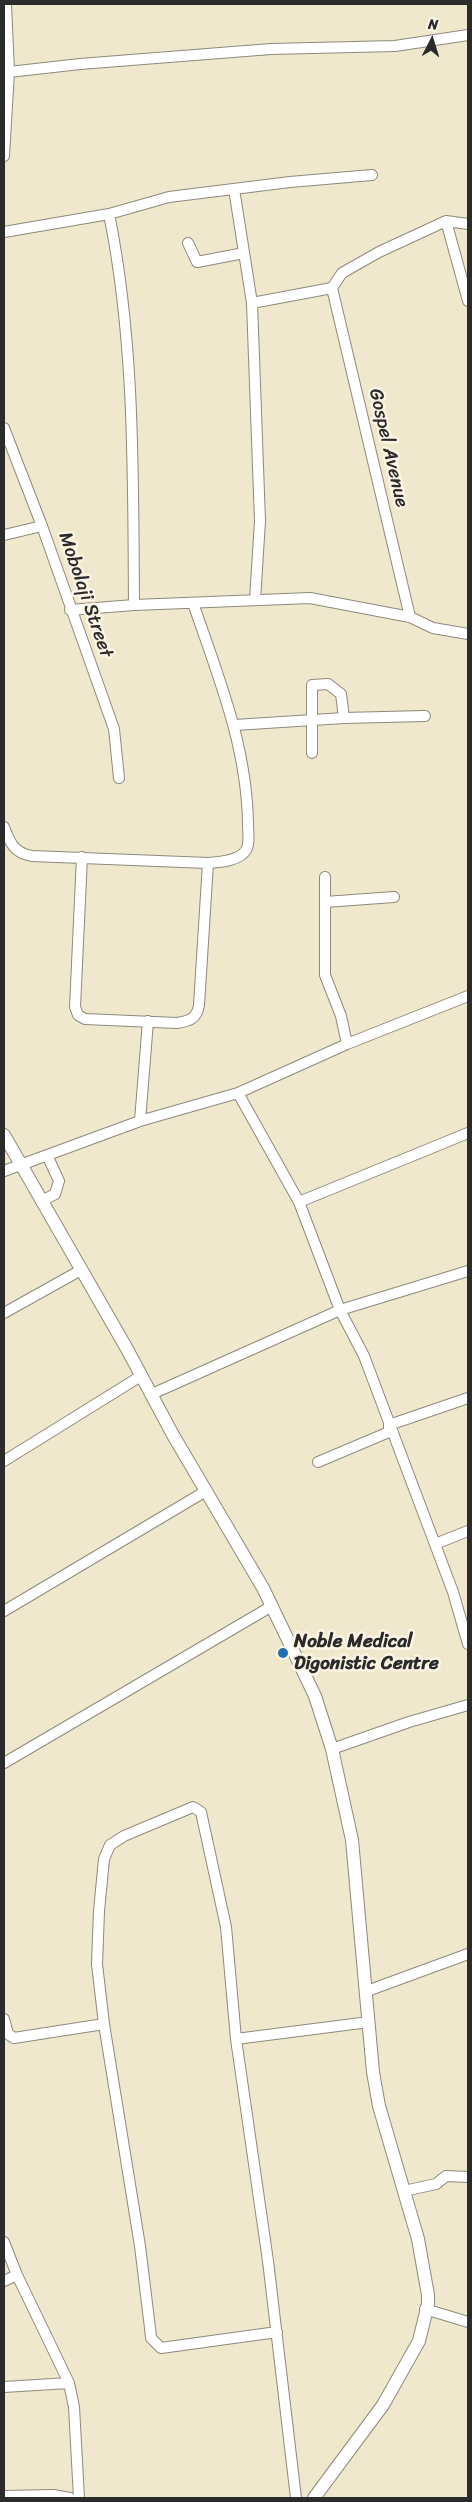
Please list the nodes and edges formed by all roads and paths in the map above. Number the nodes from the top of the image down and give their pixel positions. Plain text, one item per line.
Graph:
1 (6, 4) edge
2 (468, 35) edge
3 (9, 72) junction
4 (4, 156) edge
5 (372, 175) dead end
6 (234, 189) junction
7 (109, 214) junction
8 (446, 221) junction
9 (468, 224) edge
10 (4, 232) edge
11 (188, 242) dead end
12 (244, 253) junction
13 (332, 288) junction
14 (468, 301) edge
15 (252, 303) junction
16 (4, 428) edge
17 (42, 526) junction
18 (4, 535) edge
19 (255, 600) junction
20 (193, 603) junction
21 (134, 605) junction
22 (70, 610) junction
23 (410, 617) junction
24 (468, 634) edge
25 (425, 716) dead end
26 (344, 718) junction
27 (311, 720) junction
28 (235, 725) junction
29 (312, 753) dead end
30 (119, 778) dead end
31 (4, 827) edge
32 (82, 858) junction
33 (208, 863) junction
34 (325, 877) dead end
35 (394, 897) dead end
36 (325, 902) junction
37 (468, 996) edge
38 (148, 1022) junction
39 (347, 1044) junction
40 (238, 1094) junction
41 (140, 1121) junction
42 (468, 1133) edge
43 (4, 1135) edge
44 (47, 1155) junction
45 (20, 1165) junction
46 (4, 1171) edge
47 (42, 1201) junction
48 (299, 1202) junction
49 (81, 1270) junction
50 (468, 1271) edge
51 (340, 1310) junction
52 (4, 1313) edge
53 (140, 1376) junction
54 (152, 1394) junction
55 (468, 1398) edge
56 (389, 1425) junction
57 (4, 1461) edge
58 (318, 1462) dead end
59 (206, 1491) junction
60 (468, 1531) edge
61 (435, 1544) junction
62 (272, 1606) junction
63 (4, 1611) edge
64 (468, 1644) edge
65 (468, 1705) edge
66 (332, 1749) junction
67 (4, 1763) edge
68 (468, 1954) edge
69 (367, 1991) junction
70 (4, 2019) edge
71 (369, 2022) junction
72 (104, 2024) junction
73 (236, 2039) junction
74 (468, 2177) edge
75 (404, 2191) junction
76 (4, 2242) edge
77 (17, 2275) junction
78 (4, 2281) edge
79 (426, 2309) junction
80 (468, 2322) edge
81 (276, 2332) junction
82 (69, 2383) junction
83 (4, 2388) edge
84 (4, 2496) edge
85 (70, 2498) edge
86 (79, 2498) edge
87 (296, 2498) edge
88 (314, 2498) edge

1 - 3 street
2 - 3 street
3 - 4 street
5 - 6 street
6 - 7 street
6 - 12 street
7 - 10 street
7 - 21 street
8 - 9 street
8 - 13 street
8 - 14 street
11 - 12 street
12 - 15 street
13 - 15 street
13 - 23 street, Gospel Avenue
15 - 19 street
16 - 17 street, Mobolaji Street
17 - 18 street
17 - 22 street, Mobolaji Street
19 - 20 street
19 - 23 street
20 - 21 street
20 - 28 street
21 - 22 street
22 - 30 street, Mobolaji Street
23 - 24 street
25 - 26 street
26 - 27 street
26 - 27 street
27 - 28 street
27 - 29 street
28 - 33 street
31 - 32 street
32 - 33 street
32 - 38 street
33 - 38 street
34 - 36 street
35 - 36 street
36 - 39 street
37 - 39 street
38 - 41 street
39 - 40 street
40 - 41 street
40 - 48 street
41 - 44 street
42 - 48 street
43 - 45 street
44 - 45 street
44 - 47 street
45 - 46 street
45 - 47 street
47 - 49 street
48 - 51 street
49 - 52 street
49 - 53 street
50 - 51 street
51 - 54 street
51 - 56 street
53 - 54 street
53 - 57 street
54 - 59 street
55 - 56 street
56 - 58 street
56 - 61 street
59 - 62 street
59 - 63 street
60 - 61 street
61 - 64 street
62 - 66 street
62 - 67 street
65 - 66 street
66 - 69 street
68 - 69 street
69 - 71 street
70 - 72 street
71 - 73 street
71 - 75 street
72 - 73 street
72 - 81 street
73 - 81 street
74 - 75 street
75 - 79 street
76 - 77 street
77 - 78 street
77 - 82 street
79 - 80 street
79 - 88 street
81 - 87 street
82 - 83 street
82 - 86 street
84 - 85 street

